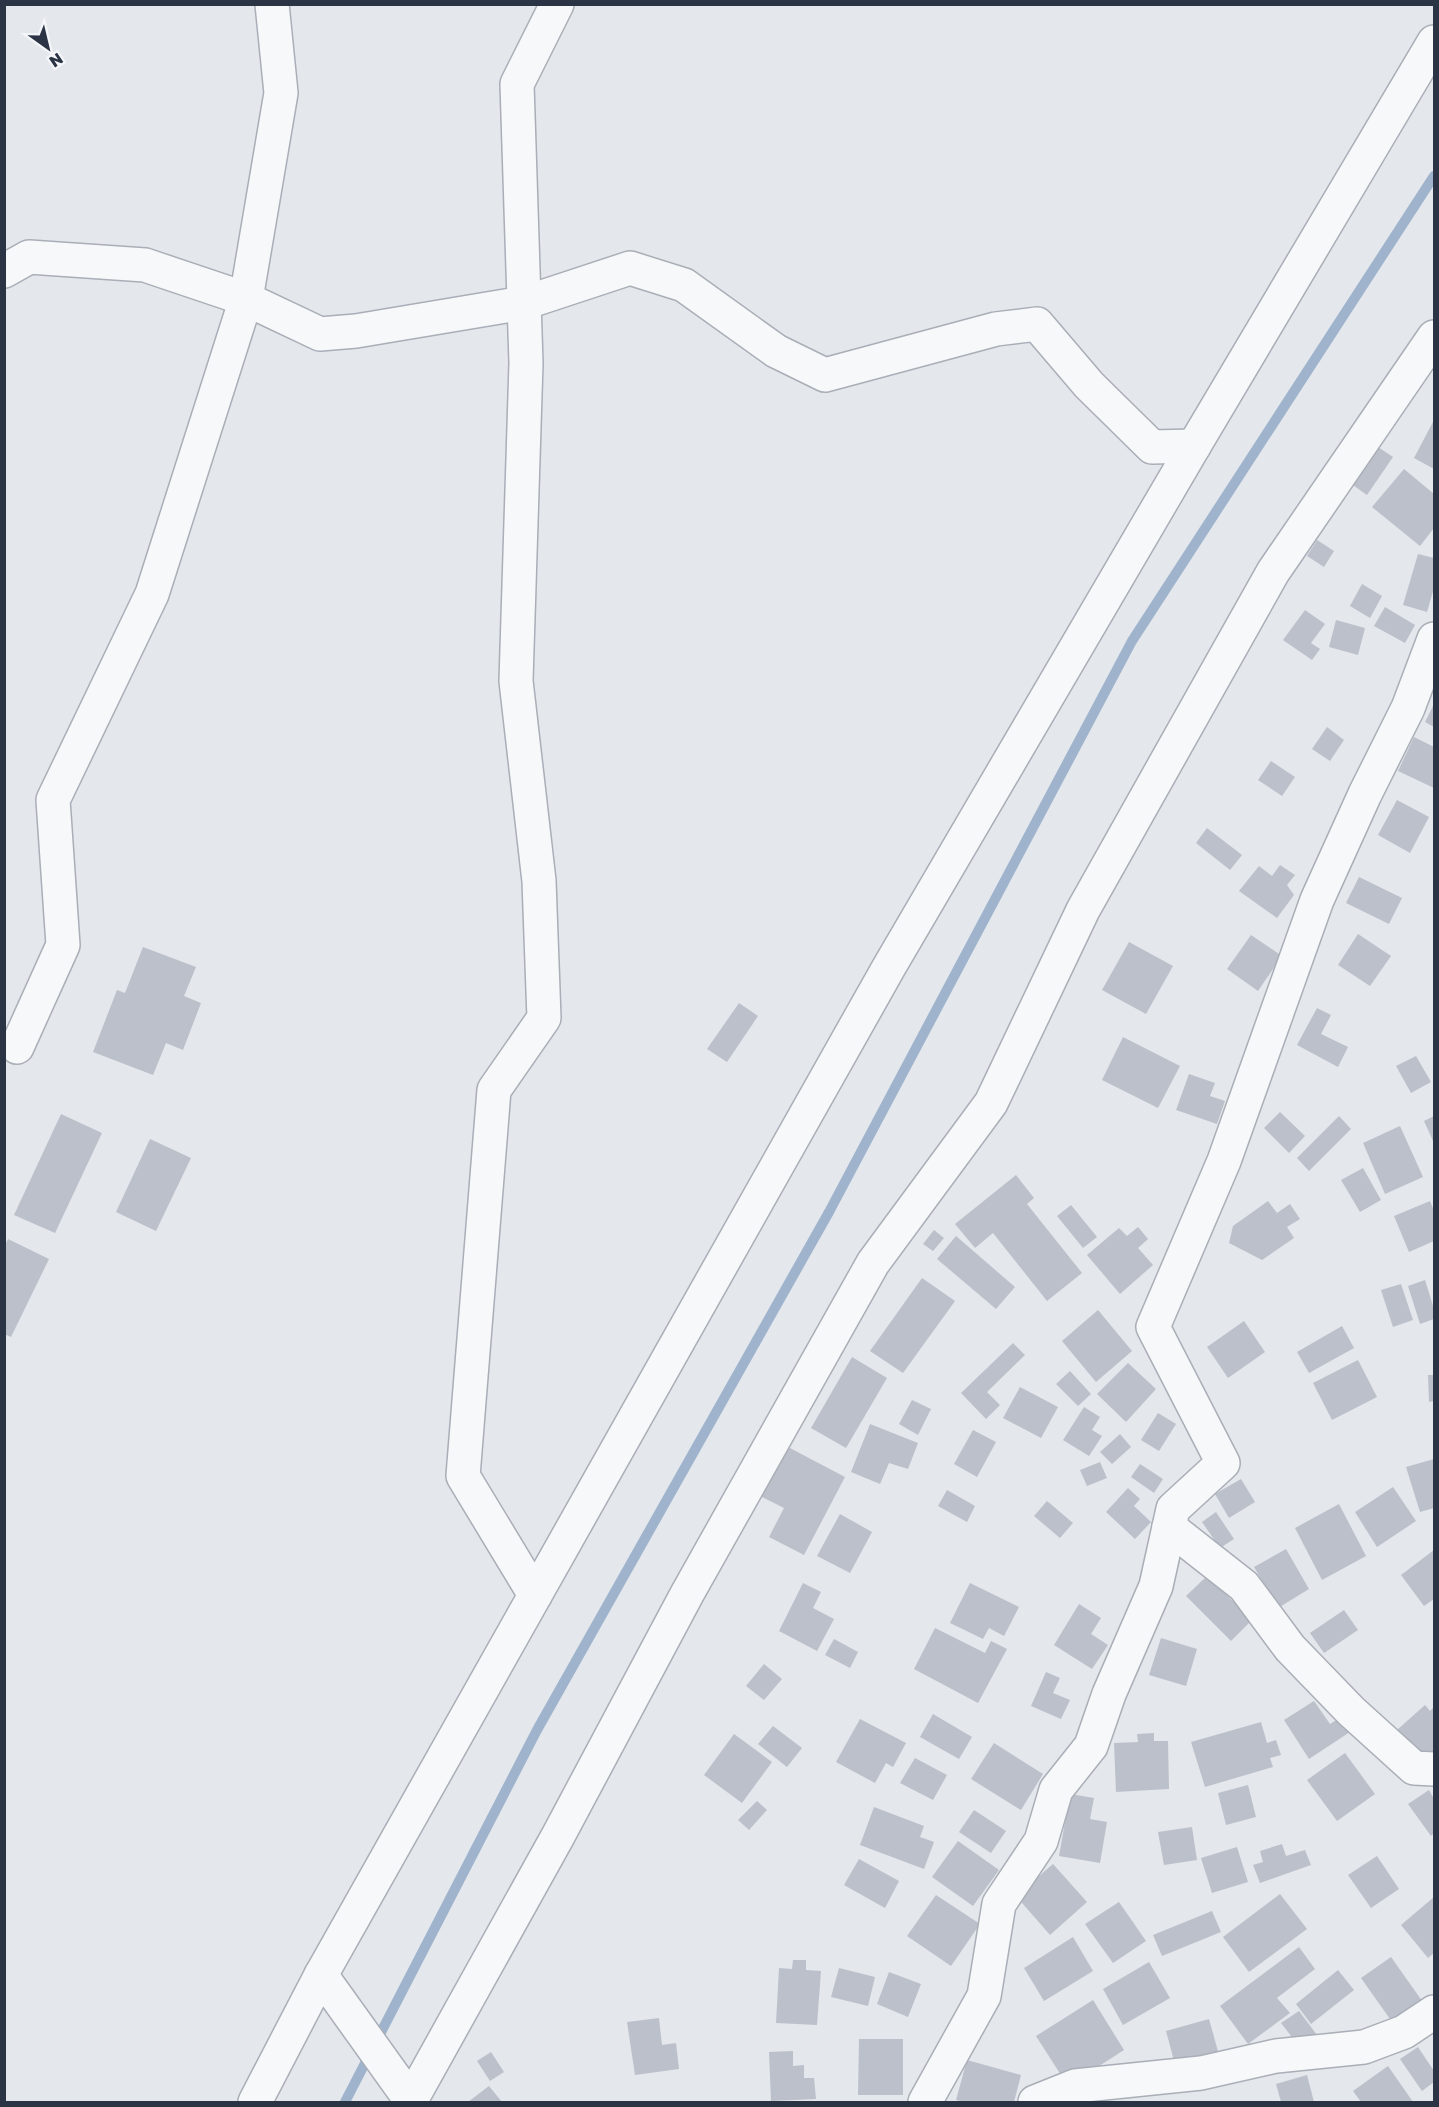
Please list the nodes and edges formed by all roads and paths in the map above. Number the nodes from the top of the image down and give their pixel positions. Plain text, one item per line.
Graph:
1 (272, 4) edge
2 (557, 4) edge
3 (1434, 42) edge
4 (4, 271) edge
5 (246, 299) junction
6 (524, 303) junction
7 (1434, 337) edge
8 (1194, 446) junction
9 (1434, 639) edge
10 (17, 1047) dead end
11 (1168, 1527) junction
12 (535, 1595) junction
13 (1434, 1769) edge
14 (321, 1975) junction
15 (1434, 2012) edge
16 (411, 2102) edge
17 (255, 2103) edge
18 (925, 2103) edge
19 (1035, 2103) edge

1 - 5 street
2 - 6 street
3 - 8 street
4 - 5 street
5 - 6 street
5 - 10 street
6 - 8 street
6 - 12 street
7 - 16 street
8 - 12 street
9 - 11 street
11 - 13 street
11 - 18 street
12 - 14 street
14 - 16 street
14 - 17 street
15 - 19 street

